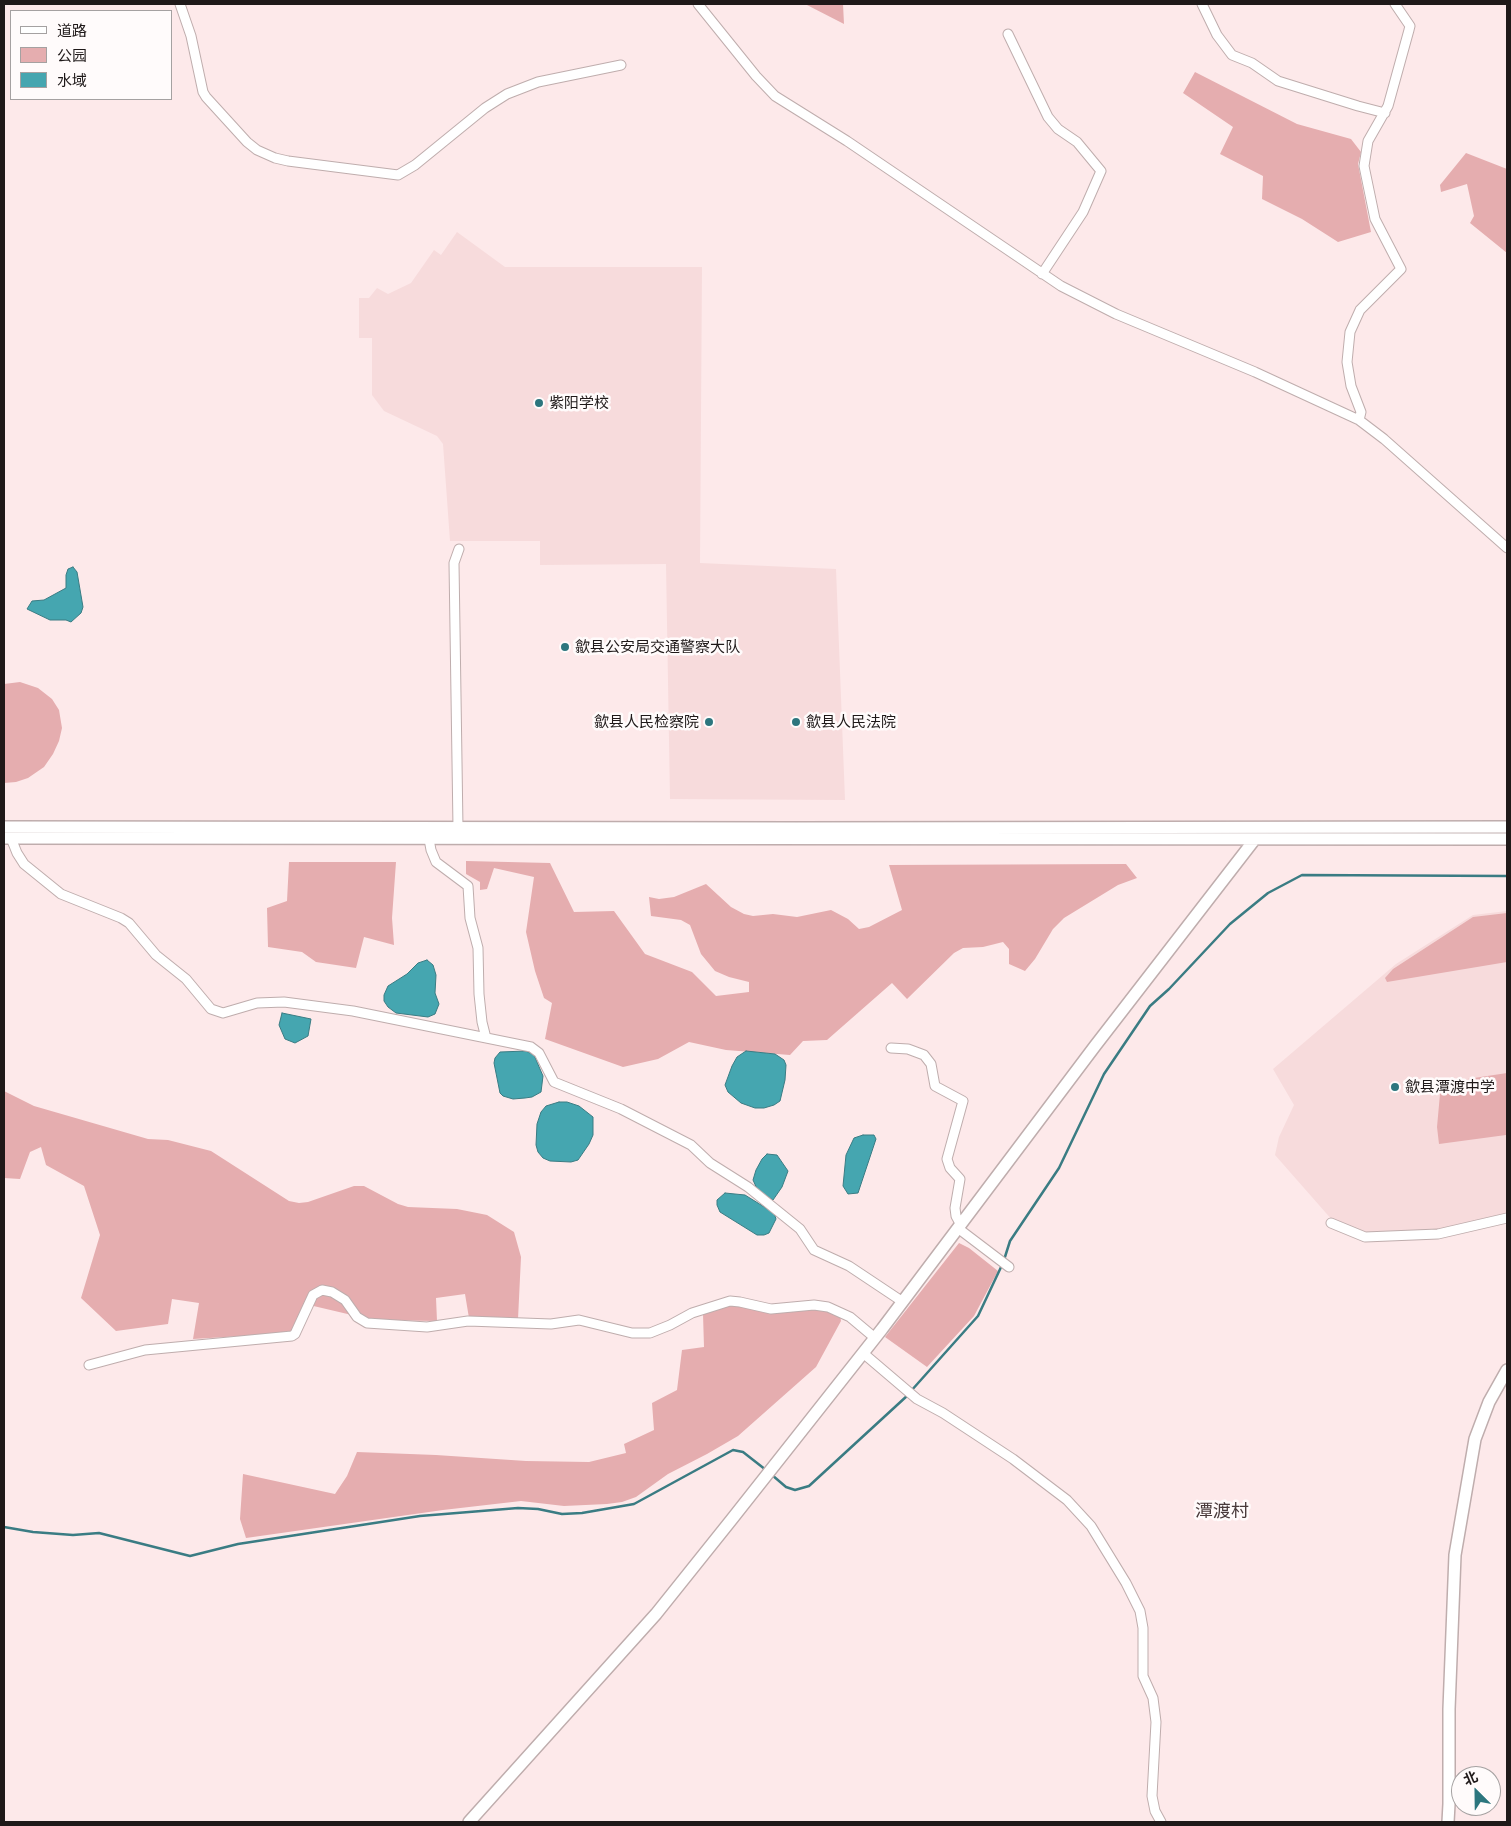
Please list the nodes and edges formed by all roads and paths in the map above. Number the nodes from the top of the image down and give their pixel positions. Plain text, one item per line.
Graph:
1 (180, 4) edge
2 (698, 4) edge
3 (1202, 4) edge
4 (1395, 4) edge
5 (1008, 34) dead end
6 (621, 66) dead end
7 (1385, 113) junction
8 (1042, 274) junction
9 (1360, 420) junction
10 (459, 548) dead end
11 (1507, 548) edge
12 (4, 827) edge
13 (1507, 827) edge
14 (458, 828) junction
15 (7, 838) edge
16 (429, 839) junction
17 (1255, 839) junction
18 (1507, 839) edge
19 (486, 1038) junction
20 (891, 1048) dead end
21 (1507, 1218) edge
22 (1331, 1223) dead end
23 (960, 1227) junction
24 (1009, 1267) dead end
25 (903, 1302) junction
26 (875, 1338) junction
27 (863, 1353) junction
28 (89, 1365) dead end
29 (1507, 1370) edge
30 (470, 1822) edge
31 (1161, 1822) edge
32 (1448, 1822) edge

1 - 6 street
2 - 8 street
3 - 7 street
4 - 7 street
5 - 8 street
7 - 9 street
8 - 9 street
9 - 11 street
10 - 14 street
12 - 14 main road
13 - 14 main road
15 - 16 main road
15 - 19 street
16 - 17 main road
16 - 19 street
17 - 18 main road
17 - 23 main road
19 - 25 street
20 - 23 street
21 - 22 street
23 - 24 street
23 - 25 main road
25 - 26 main road
26 - 27 main road
26 - 28 street
27 - 30 main road
27 - 31 street
29 - 32 main road

